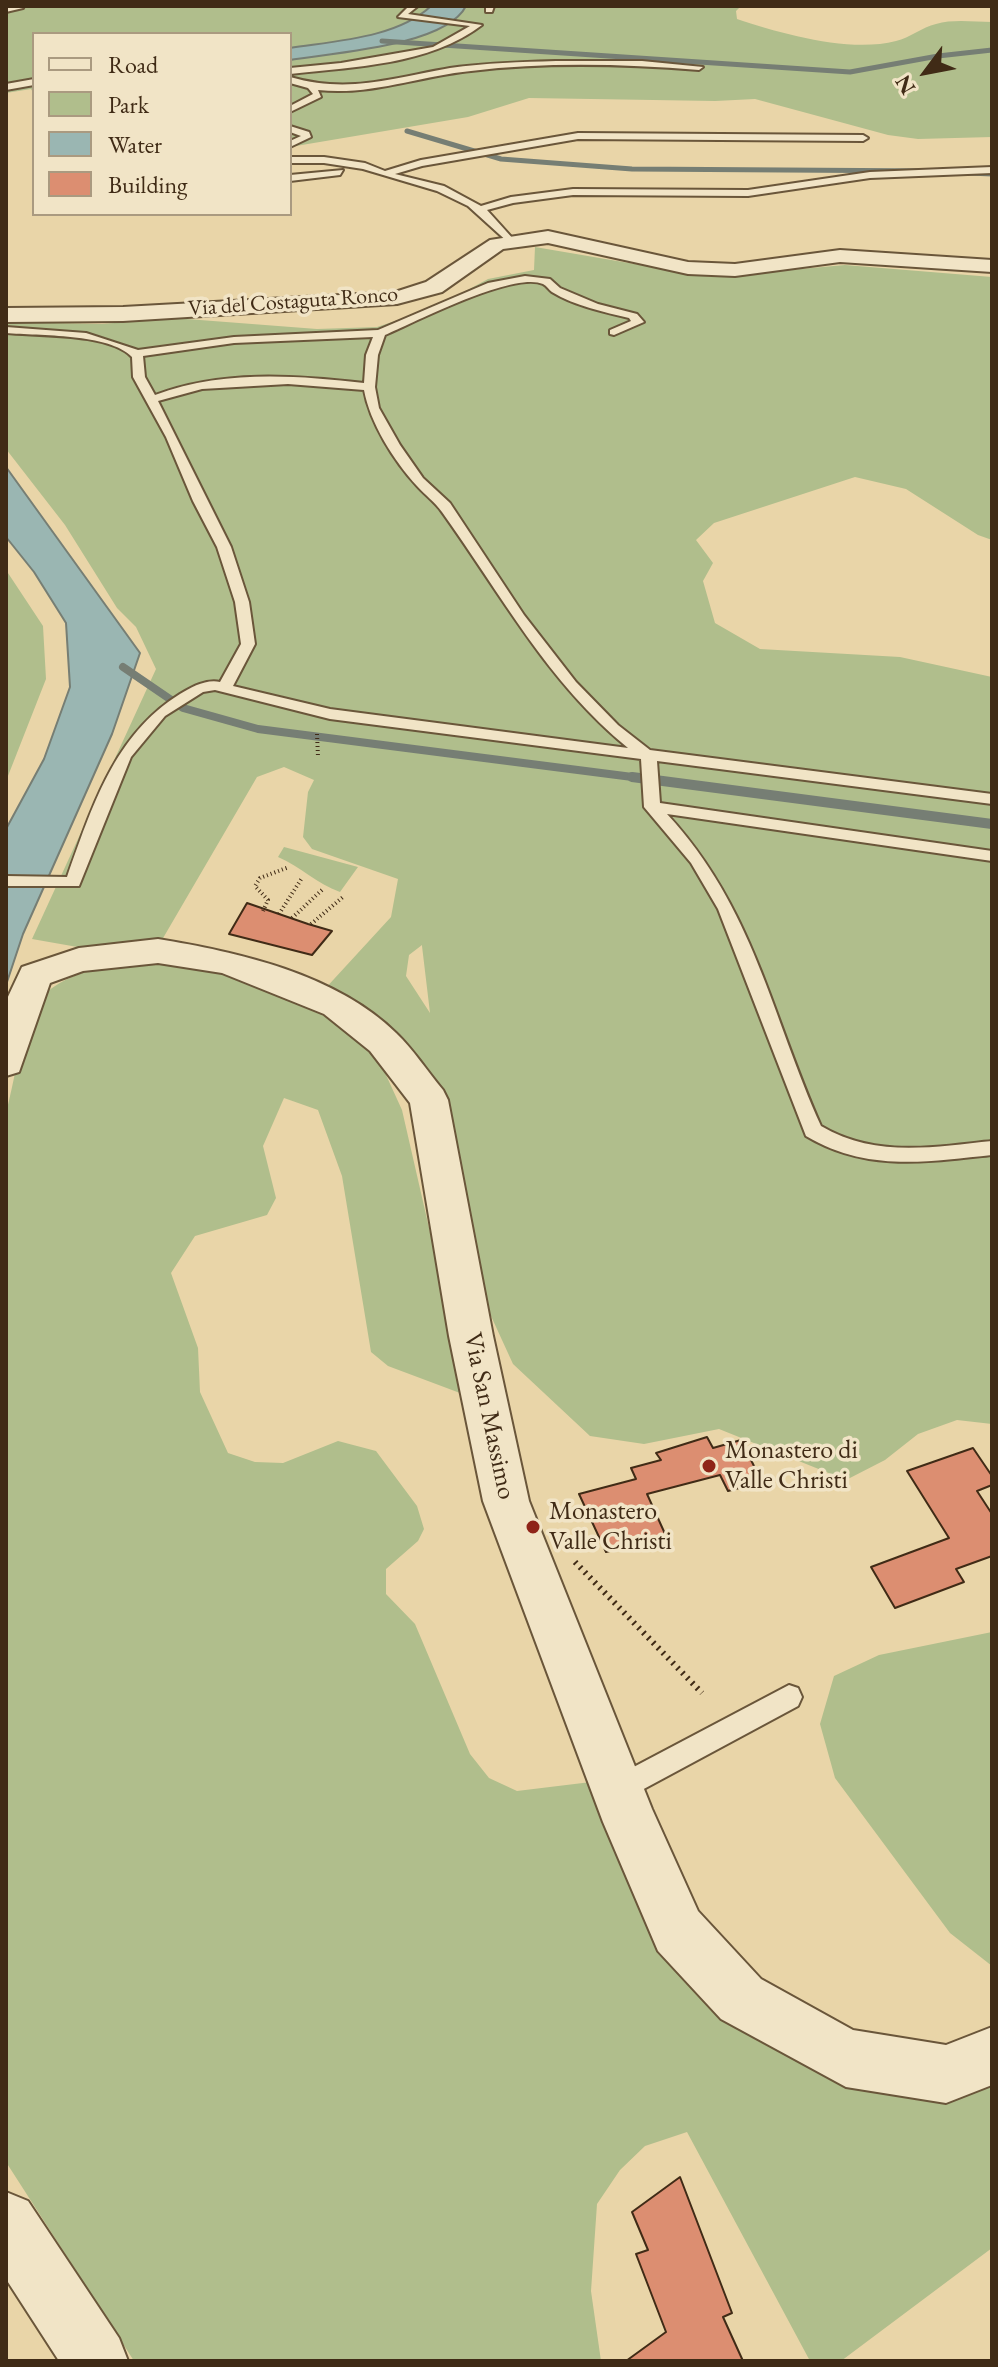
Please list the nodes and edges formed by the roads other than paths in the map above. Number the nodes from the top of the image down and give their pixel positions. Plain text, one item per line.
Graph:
1 (20, 6) edge
2 (414, 6) edge
3 (6, 10) edge
4 (699, 67) dead end
5 (292, 71) edge
6 (292, 81) edge
7 (32, 82) edge
8 (6, 87) edge
9 (312, 88) junction
10 (292, 108) edge
11 (292, 130) edge
12 (863, 138) dead end
13 (292, 143) edge
14 (292, 160) edge
15 (992, 170) edge
16 (384, 174) junction
17 (292, 178) edge
18 (481, 209) junction
19 (510, 241) junction
20 (992, 266) edge
21 (6, 315) edge
22 (6, 330) edge
23 (614, 332) dead end
24 (380, 333) junction
25 (136, 354) junction
26 (369, 387) junction
27 (151, 400) junction
28 (225, 687) junction
29 (649, 762) junction
30 (992, 799) edge
31 (650, 802) junction
32 (992, 856) edge
33 (6, 881) edge
34 (20, 964) edge
35 (6, 1063) edge
36 (992, 1148) edge
37 (789, 1697) dead end
38 (618, 1789) junction
39 (992, 2056) edge
40 (6, 2223) edge
41 (96, 2361) edge

1 - 3 lane
2 - 5 lane
4 - 9 lane
6 - 9 lane
7 - 8 lane
9 - 10 lane
11 - 13 lane
12 - 16 lane
14 - 16 lane
15 - 18 lane
16 - 17 lane
16 - 18 lane
18 - 19 lane
19 - 20 street, Via del Costaguta Ronco
19 - 21 street, Via del Costaguta Ronco
22 - 25 lane
23 - 24 lane
24 - 25 lane
24 - 26 lane
25 - 27 lane
26 - 27 lane
26 - 29 lane
27 - 28 lane
28 - 29 lane
28 - 33 lane
29 - 30 lane
29 - 31 lane
31 - 32 lane
31 - 36 lane
34 - 35 street
34 - 38 street, Via San Massimo
37 - 38 lane
38 - 39 street, Via San Massimo
40 - 41 street

